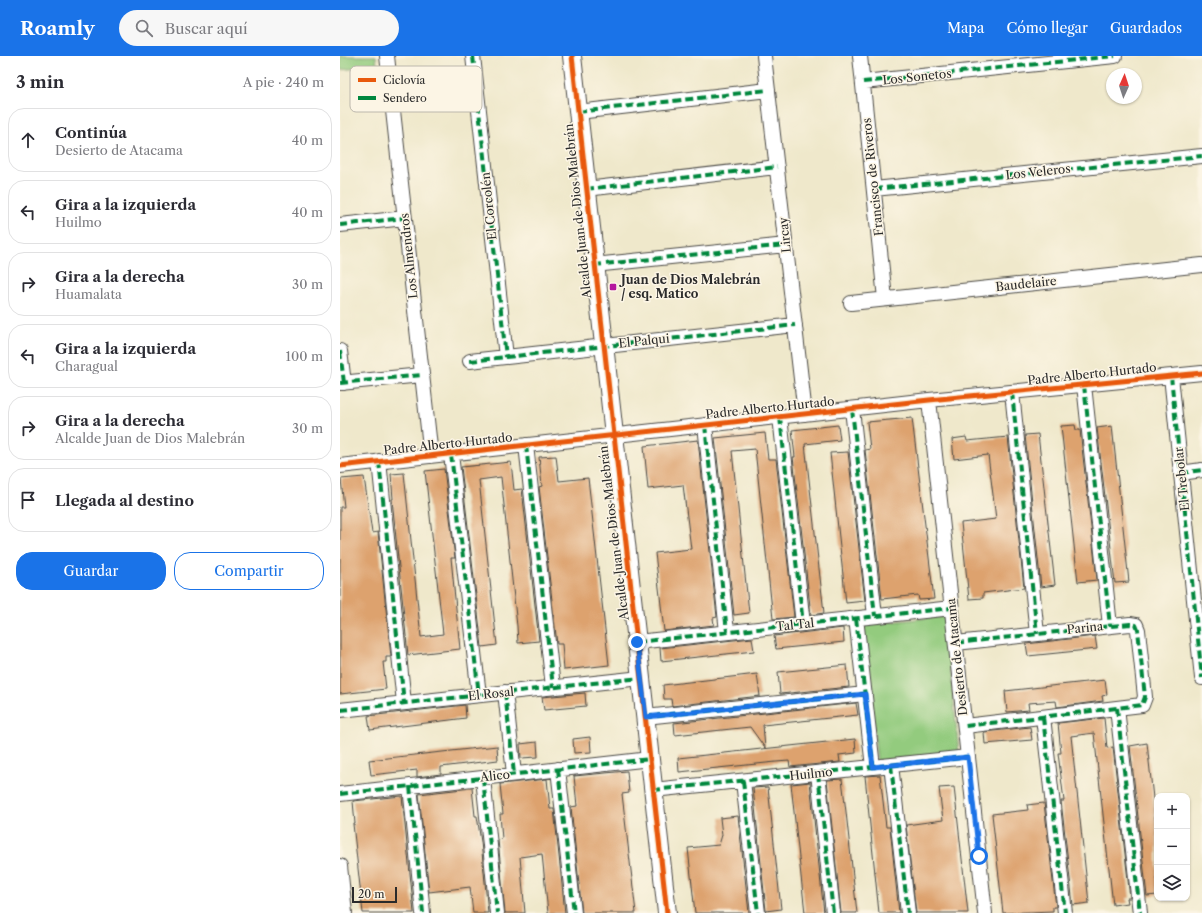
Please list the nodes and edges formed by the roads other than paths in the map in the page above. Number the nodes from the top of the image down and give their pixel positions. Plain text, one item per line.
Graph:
1 (387, 56) edge
2 (473, 56) edge
3 (572, 56) edge
4 (764, 56) edge
5 (860, 56) edge
6 (1115, 56) edge
7 (388, 66) edge
8 (474, 66) edge
9 (863, 82) junction
10 (768, 90) junction
11 (393, 112) edge
12 (479, 112) edge
13 (578, 112) junction
14 (1202, 156) edge
15 (777, 167) junction
16 (586, 189) junction
17 (874, 189) junction
18 (405, 218) junction
19 (340, 225) edge
20 (786, 245) junction
21 (594, 265) junction
22 (1202, 265) edge
23 (885, 299) junction
24 (851, 303) dead end
25 (795, 325) junction
26 (603, 346) junction
27 (340, 351) edge
28 (506, 357) junction
29 (470, 361) dead end
30 (1202, 372) edge
31 (422, 375) junction
32 (1171, 376) junction
33 (342, 383) edge
34 (1084, 385) junction
35 (1012, 392) junction
36 (929, 400) junction
37 (852, 409) junction
38 (805, 414) junction
39 (780, 417) junction
40 (705, 426) junction
41 (613, 436) junction
42 (526, 445) junction
43 (451, 454) junction
44 (431, 456) junction
45 (379, 461) junction
46 (340, 466) edge
47 (1202, 470) edge
48 (1181, 473) junction
49 (1196, 567) edge
50 (952, 608) junction
51 (875, 616) junction
52 (856, 618) junction
53 (803, 624) junction
54 (1110, 626) junction
55 (727, 632) junction
56 (1037, 634) junction
57 (637, 642) junction
58 (956, 643) junction
59 (1201, 660) edge
60 (641, 678) junction
61 (1202, 678) edge
62 (553, 687) junction
63 (505, 692) junction
64 (865, 694) junction
65 (479, 695) junction
66 (404, 703) junction
67 (1117, 708) junction
68 (340, 710) edge
69 (646, 717) junction
70 (1043, 717) junction
71 (965, 726) junction
72 (968, 757) junction
73 (650, 759) junction
74 (891, 765) junction
75 (873, 767) junction
76 (558, 769) junction
77 (818, 773) junction
78 (514, 774) junction
79 (483, 778) junction
80 (743, 781) junction
81 (410, 786) junction
82 (653, 790) junction
83 (340, 794) edge
84 (340, 866) edge
85 (345, 913) edge
86 (423, 913) edge
87 (497, 913) edge
88 (574, 913) edge
89 (667, 913) edge
90 (758, 913) edge
91 (833, 913) edge
92 (908, 913) edge
93 (985, 913) edge
94 (1065, 913) edge
95 (1140, 913) edge

1 - 7 street, Los Almendros
2 - 8 street, El Corcolén
3 - 13 street, Alcalde Juan de Dios Malebrán
4 - 10 street, Lircay
5 - 9 street, Francisco de Riveros
6 - 9 street, Los Sonetos
9 - 17 street, Francisco de Riveros
10 - 13 street
10 - 15 street, Lircay
11 - 18 street, Los Almendros
12 - 28 street, El Corcolén
13 - 16 street, Alcalde Juan de Dios Malebrán
14 - 17 street, Los Veleros
15 - 16 street
15 - 20 street, Lircay
16 - 21 street, Alcalde Juan de Dios Malebrán
17 - 23 street, Francisco de Riveros
18 - 19 street
18 - 31 street, Los Almendros
20 - 21 street
20 - 25 street, Lircay
21 - 26 street, Alcalde Juan de Dios Malebrán
22 - 23 street, Baudelaire
23 - 24 street, Baudelaire
25 - 26 street, El Palqui
25 - 38 street, Lircay
26 - 28 street, El Palqui
26 - 41 street, Alcalde Juan de Dios Malebrán
27 - 33 street
28 - 29 street, El Palqui
30 - 32 street, Padre Alberto Hurtado
31 - 33 street
31 - 44 street, Los Almendros
32 - 34 street, Padre Alberto Hurtado
32 - 48 street, El Trebolar
34 - 35 street, Padre Alberto Hurtado
34 - 54 street
35 - 36 street, Padre Alberto Hurtado
35 - 56 street
36 - 37 street, Padre Alberto Hurtado
36 - 50 street, Desierto de Atacama
37 - 38 street, Padre Alberto Hurtado
37 - 51 street
38 - 39 street, Padre Alberto Hurtado
39 - 40 street, Padre Alberto Hurtado
39 - 53 street
40 - 41 street, Padre Alberto Hurtado
40 - 55 street
41 - 42 street, Padre Alberto Hurtado
41 - 57 street, Alcalde Juan de Dios Malebrán
42 - 43 street, Padre Alberto Hurtado
42 - 62 street
43 - 44 street, Padre Alberto Hurtado
43 - 65 street
44 - 45 street, Padre Alberto Hurtado
45 - 46 street, Padre Alberto Hurtado
45 - 66 street
47 - 48 street
48 - 49 street, El Trebolar
49 - 59 street, El Trebolar
50 - 51 street, Tal Tal
50 - 58 street, Desierto de Atacama
51 - 52 street, Tal Tal
52 - 53 street, Tal Tal
52 - 64 street
53 - 55 street, Tal Tal
54 - 56 street, Parina
54 - 67 street, Parina
55 - 57 street, Tal Tal
56 - 58 street, Parina
57 - 60 street, Alcalde Juan de Dios Malebrán
58 - 71 street, Desierto de Atacama
59 - 61 street, El Trebolar
60 - 62 street, El Rosal
60 - 69 street, Alcalde Juan de Dios Malebrán
62 - 63 street, El Rosal
63 - 65 street, El Rosal
63 - 78 street
64 - 69 street
64 - 75 street
65 - 66 street, El Rosal
66 - 68 street, El Rosal
67 - 70 street
67 - 95 street
69 - 73 street, Alcalde Juan de Dios Malebrán
70 - 71 street
70 - 94 street
71 - 72 street, Desierto de Atacama
72 - 74 street, Huilmo
72 - 93 street, Desierto de Atacama
73 - 76 street, Alico
73 - 82 street, Alcalde Juan de Dios Malebrán
74 - 75 street, Huilmo
74 - 92 street
75 - 77 street, Huilmo
76 - 78 street, Alico
76 - 88 street
77 - 80 street, Huilmo
77 - 91 street
78 - 79 street, Alico
79 - 81 street, Alico
79 - 87 street
80 - 82 street, Huilmo
80 - 90 street
81 - 83 street, Alico
81 - 86 street
82 - 89 street, Alcalde Juan de Dios Malebrán
84 - 85 street

